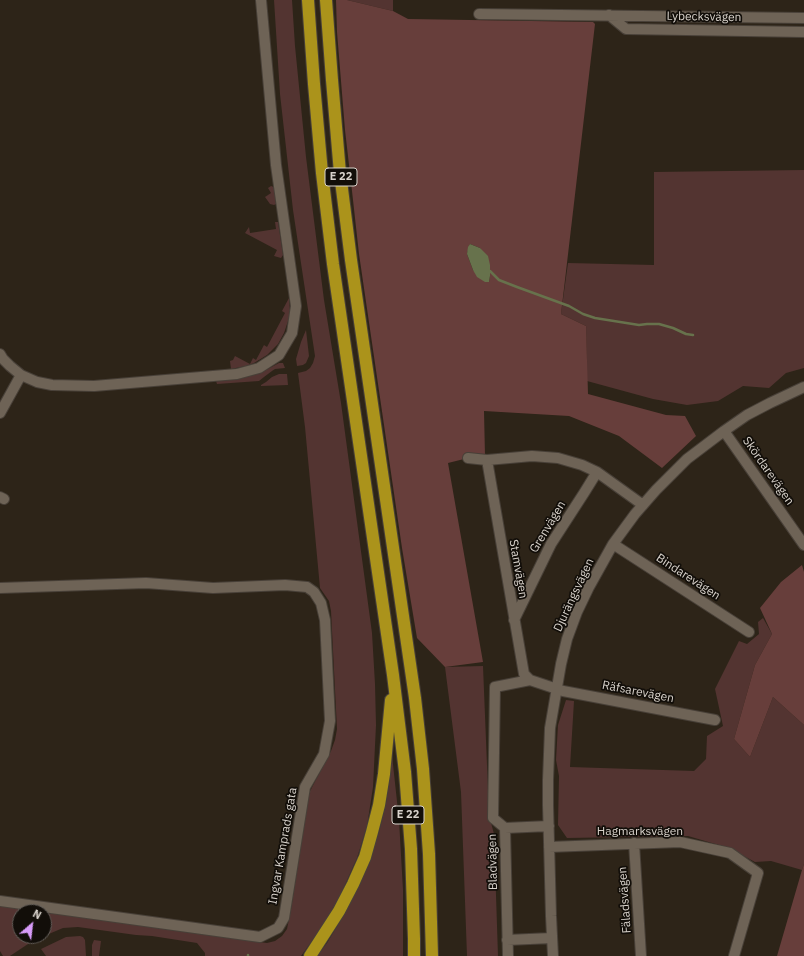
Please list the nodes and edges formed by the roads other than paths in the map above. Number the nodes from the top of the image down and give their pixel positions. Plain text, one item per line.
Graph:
1 (261, 0) edge
2 (308, 0) edge
3 (326, 0) edge
4 (479, 14) dead end
5 (609, 15) junction
6 (804, 18) edge
7 (804, 32) edge
8 (0, 354) edge
9 (21, 375) junction
10 (804, 387) edge
11 (0, 413) edge
12 (724, 431) junction
13 (468, 458) dead end
14 (487, 460) junction
15 (597, 472) junction
16 (643, 505) junction
17 (613, 544) junction
18 (804, 545) edge
19 (0, 588) edge
20 (514, 620) junction
21 (749, 632) dead end
22 (393, 675) junction
23 (530, 680) junction
24 (556, 688) junction
25 (715, 720) dead end
26 (549, 826) junction
27 (505, 828) junction
28 (634, 843) junction
29 (549, 847) junction
30 (0, 901) edge
31 (552, 938) junction
32 (507, 940) junction
33 (310, 956) edge
34 (414, 956) edge
35 (433, 956) edge
36 (508, 956) edge
37 (553, 956) edge
38 (641, 956) edge
39 (734, 956) edge

1 - 9 street
2 - 22 highway, E 22
3 - 35 highway, E 22
4 - 5 street, Lybecksvägen
5 - 6 street, Lybecksvägen
5 - 7 street, Lybecksvägen
8 - 9 street
9 - 11 street
10 - 12 street, Djurängsvägen
12 - 16 street, Djurängsvägen
12 - 18 street, Skördarevägen
13 - 14 street
14 - 15 street
14 - 20 street, Stamvägen
15 - 16 street
15 - 20 street, Grenvägen
16 - 17 street, Djurängsvägen
17 - 21 street, Bindarevägen
17 - 24 street, Djurängsvägen
19 - 30 street, Ingvar Kamprads gata
20 - 23 street, Stamvägen
22 - 33 highway
22 - 34 highway, E 22
23 - 24 street
23 - 27 street
24 - 25 street, Räfsarevägen
24 - 26 street, Djurängsvägen
26 - 27 street, Bladvägen
26 - 29 street, Djurängsvägen
27 - 32 street, Bladvägen
28 - 29 street, Hagmarksvägen
28 - 38 street, Fäladsvägen
28 - 39 street, Hagmarksvägen
29 - 31 street, Djurängsvägen
31 - 32 street
31 - 37 street, Djurängsvägen
32 - 36 street, Bladvägen

